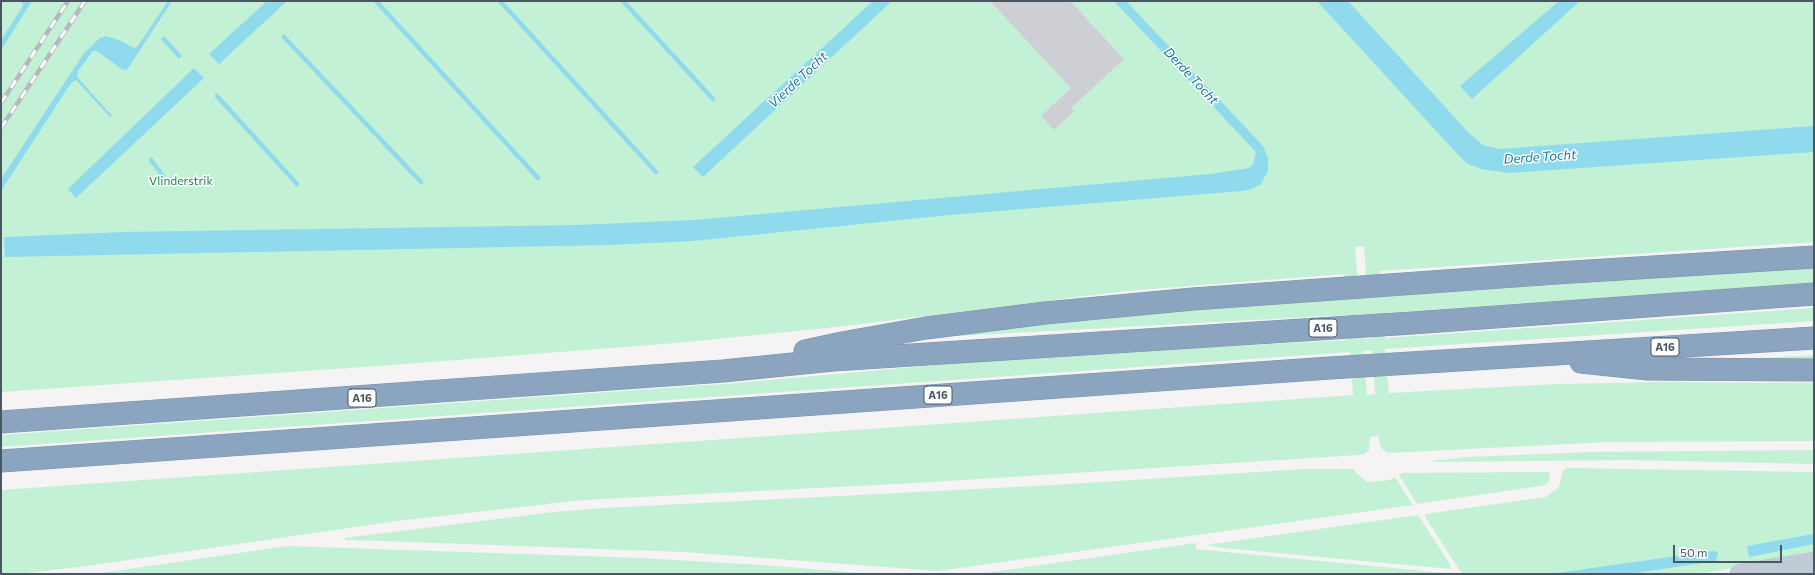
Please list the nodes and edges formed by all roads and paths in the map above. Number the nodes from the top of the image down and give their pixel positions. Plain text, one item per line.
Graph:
1 (1814, 257) edge
2 (1814, 294) edge
3 (1814, 338) edge
4 (1516, 356) junction
5 (1814, 370) edge
6 (723, 371) junction
7 (1, 422) edge
8 (1, 461) edge
9 (1814, 562) edge
10 (1740, 574) edge

1 - 6 highway, A16
2 - 6 highway, A16
3 - 4 highway, A16
4 - 5 highway, A16
4 - 8 highway, A16
6 - 7 highway, A16
9 - 10 street

